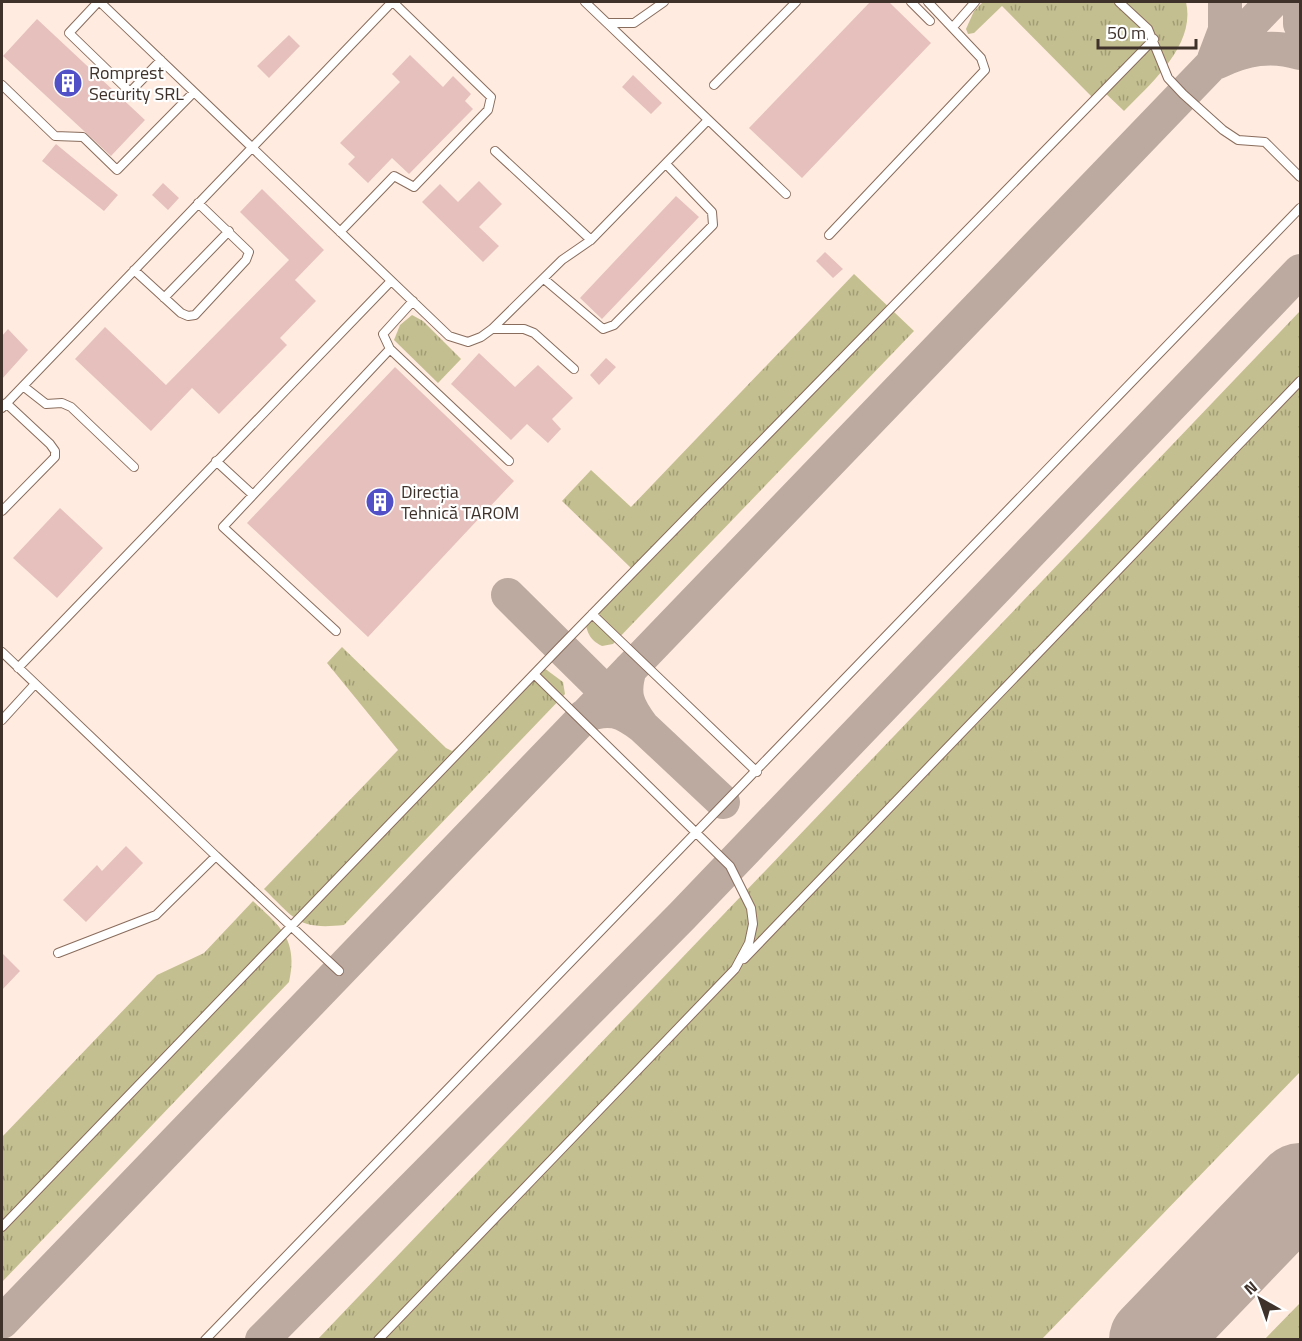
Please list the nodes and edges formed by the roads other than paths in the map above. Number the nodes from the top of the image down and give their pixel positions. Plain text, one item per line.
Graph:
1 (99, 2) edge
2 (393, 2) edge
3 (585, 2) edge
4 (664, 2) edge
5 (796, 2) edge
6 (911, 2) edge
7 (928, 2) edge
8 (975, 2) edge
9 (1119, 2) edge
10 (930, 21) dead end
11 (607, 23) junction
12 (953, 27) junction
13 (1154, 39) junction
14 (161, 60) junction
15 (2, 85) edge
16 (714, 85) dead end
17 (194, 92) junction
18 (708, 120) junction
19 (252, 147) junction
20 (495, 151) dead end
21 (666, 164) junction
22 (1300, 177) edge
23 (786, 194) dead end
24 (198, 203) junction
25 (1300, 208) edge
26 (229, 231) junction
27 (340, 232) junction
28 (829, 235) dead end
29 (591, 240) junction
30 (134, 270) junction
31 (544, 279) junction
32 (391, 281) junction
33 (164, 298) junction
34 (413, 301) junction
35 (492, 329) junction
36 (390, 349) junction
37 (574, 369) dead end
38 (1300, 381) edge
39 (23, 386) junction
40 (4, 406) edge
41 (216, 461) junction
42 (509, 461) dead end
43 (134, 467) dead end
44 (253, 495) junction
45 (2, 511) edge
46 (592, 614) junction
47 (336, 631) dead end
48 (2, 652) edge
49 (18, 668) junction
50 (534, 674) junction
51 (34, 685) junction
52 (2, 720) edge
53 (757, 772) junction
54 (696, 834) junction
55 (216, 856) junction
56 (291, 926) junction
57 (58, 953) dead end
58 (735, 969) junction
59 (339, 971) dead end
60 (2, 1227) edge
61 (205, 1340) edge
62 (378, 1340) edge

1 - 14 lane
1 - 14 lane
2 - 19 lane
2 - 27 lane
3 - 11 lane
4 - 11 lane
5 - 16 lane
6 - 10 lane
7 - 12 lane
8 - 12 lane
9 - 13 lane
11 - 18 lane
12 - 28 lane
13 - 22 lane
13 - 46 lane
14 - 17 lane
15 - 17 lane
17 - 19 lane
18 - 21 lane
18 - 23 lane
19 - 24 lane
19 - 27 lane
20 - 29 lane
21 - 29 lane
21 - 31 lane
24 - 26 lane
24 - 30 lane
25 - 53 lane
26 - 33 lane
26 - 33 lane
27 - 32 lane
29 - 31 lane
30 - 33 lane
30 - 39 lane
31 - 35 lane
32 - 34 lane
32 - 41 lane
34 - 35 lane
34 - 36 lane
35 - 37 lane
36 - 42 lane
36 - 44 lane
38 - 58 lane
39 - 40 lane
39 - 43 lane
40 - 45 lane
41 - 44 lane
41 - 49 lane
44 - 47 lane
46 - 50 lane
46 - 53 lane
48 - 49 lane
49 - 51 lane
50 - 54 lane
50 - 56 lane
51 - 52 lane
51 - 55 lane
53 - 54 lane
54 - 58 lane
54 - 61 lane
55 - 56 lane
55 - 57 lane
56 - 59 lane
56 - 60 lane
58 - 62 lane

